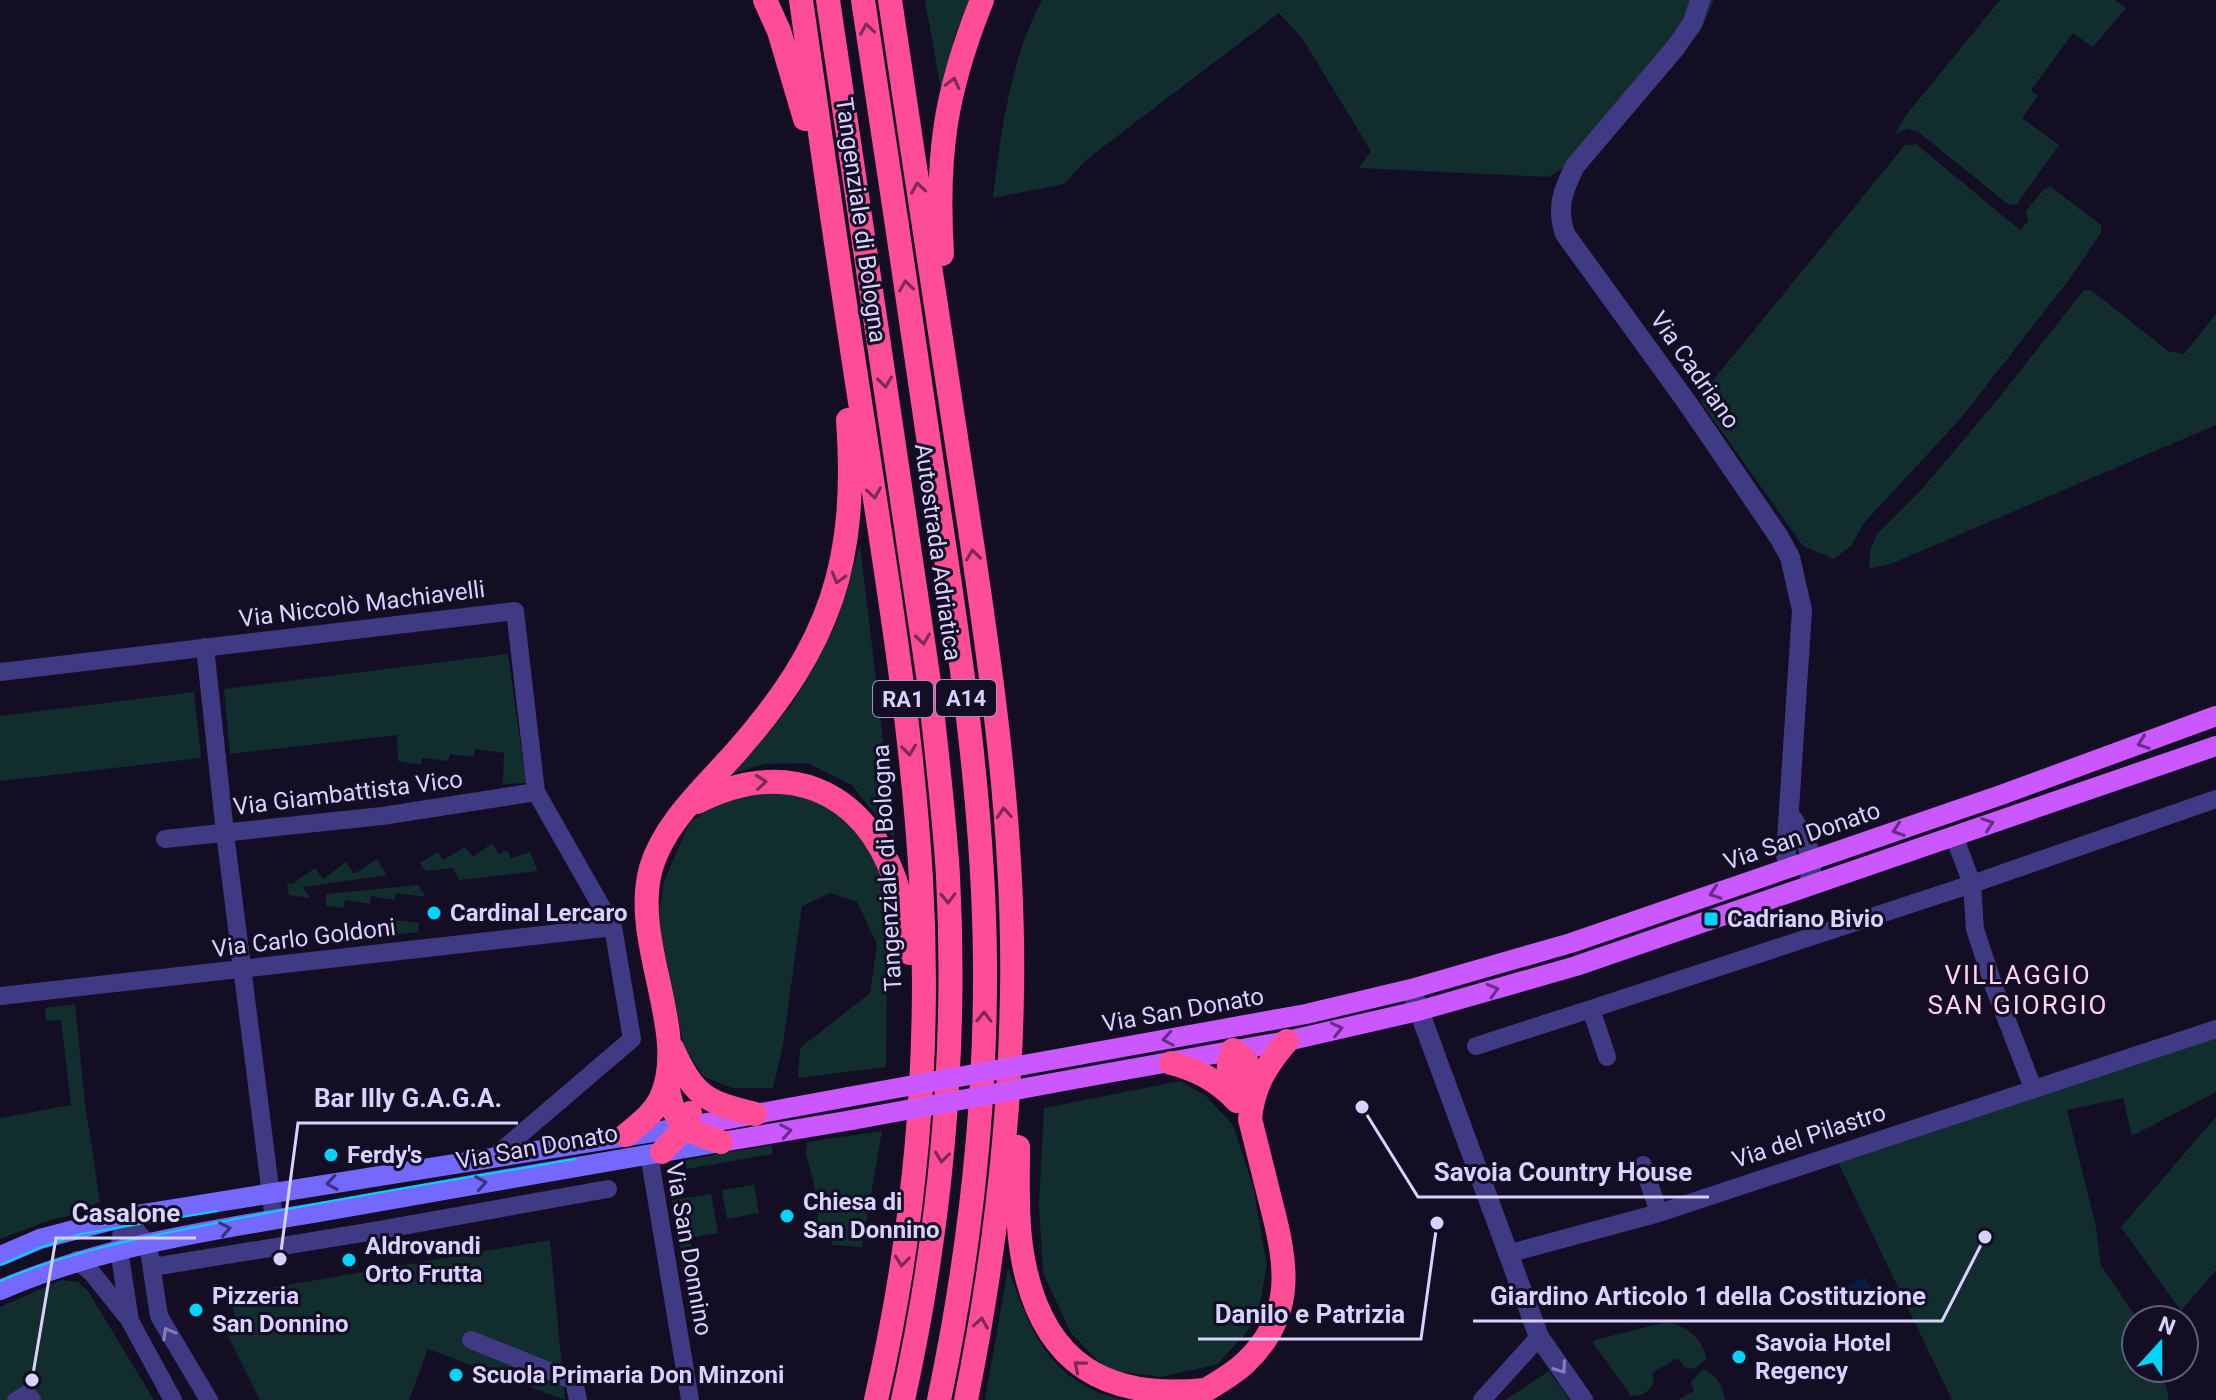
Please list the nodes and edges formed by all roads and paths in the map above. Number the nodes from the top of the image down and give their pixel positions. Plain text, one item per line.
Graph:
1 (765, 0) edge
2 (801, 0) edge
3 (828, 0) edge
4 (863, 0) edge
5 (890, 0) edge
6 (982, 0) edge
7 (1700, 0) edge
8 (841, 277) junction
9 (952, 412) junction
10 (205, 647) junction
11 (0, 672) edge
12 (2216, 716) edge
13 (2214, 748) edge
14 (536, 792) junction
15 (2216, 799) edge
16 (688, 807) junction
17 (1790, 815) junction
18 (225, 833) junction
19 (1954, 836) junction
20 (165, 839) dead end
21 (1812, 859) junction
22 (1789, 868) junction
23 (1972, 884) junction
24 (1807, 886) junction
25 (613, 927) junction
26 (244, 969) junction
27 (1411, 989) junction
28 (1012, 993) junction
29 (0, 996) edge
30 (1591, 1009) junction
31 (1418, 1011) junction
32 (2216, 1029) edge
33 (1230, 1040) junction
34 (1287, 1041) junction
35 (1476, 1046) dead end
36 (1607, 1057) dead end
37 (1171, 1063) junction
38 (676, 1078) junction
39 (2033, 1088) junction
40 (1246, 1107) junction
41 (755, 1114) junction
42 (685, 1127) junction
43 (626, 1135) junction
44 (721, 1142) junction
45 (916, 1148) junction
46 (655, 1153) junction
47 (494, 1157) junction
48 (1643, 1165) dead end
49 (608, 1189) dead end
50 (271, 1192) junction
51 (1659, 1213) junction
52 (124, 1217) junction
53 (274, 1219) junction
54 (148, 1244) junction
55 (119, 1250) junction
56 (1507, 1254) junction
57 (0, 1256) edge
58 (77, 1260) junction
59 (153, 1267) junction
60 (0, 1290) edge
61 (130, 1321) junction
62 (1539, 1337) junction
63 (471, 1340) dead end
64 (1197, 1395) edge
65 (14, 1400) edge
66 (34, 1400) edge
67 (173, 1400) edge
68 (209, 1400) edge
69 (578, 1400) edge
70 (690, 1400) edge
71 (876, 1400) edge
72 (903, 1400) edge
73 (939, 1400) edge
74 (966, 1400) edge
75 (1482, 1400) edge
76 (1583, 1400) edge

1 - 8 highway
2 - 8 highway, Tangenziale di Bologna / RA1
3 -> 72 highway, Autostrada Adriatica / A14
73 -> 4 highway, Autostrada Adriatica / A14
9 -> 5 highway
9 -> 6 highway
7 - 17 street, Via Cadriano
8 -> 16 highway
8 -> 45 highway, Tangenziale di Bologna / RA1
28 -> 9 highway
10 - 11 street, Via Niccolò Machiavelli
10 - 14 street, Via Niccolò Machiavelli
10 - 18 street
12 -> 21 main road, Via San Donato
19 -> 13 main road, Via San Donato
14 - 18 street, Via Giambattista Vico
14 - 25 street, Via Niccolò Machiavelli
15 - 23 street
16 - 38 highway
16 -> 45 highway
17 - 21 street
17 - 22 street, Via Cadriano
18 - 20 street, Via Giambattista Vico
18 - 26 street
19 - 23 street
19 - 24 main road, Via San Donato
21 - 22 main road, Via San Donato
21 - 24 street
22 - 24 main road
22 -> 27 main road, Via San Donato
23 - 30 street
23 - 39 street
31 -> 24 main road, Via San Donato
25 - 26 street, Via Carlo Goldoni
25 - 47 street, Via Niccolò Machiavelli
26 - 29 street, Via Carlo Goldoni
26 - 50 street
27 - 31 street
27 - 33 main road, Via San Donato
64 -> 28 highway
74 -> 28 highway
30 - 35 street
30 - 36 street
34 -> 31 main road, Via San Donato
31 - 56 street
32 - 39 street
33 - 34 main road, Via San Donato
33 - 37 main road, Via San Donato
33 - 40 highway
33 -> 41 main road, Via San Donato, bridge
34 - 40 highway
37 - 40 highway
44 -> 37 main road, Via San Donato, bridge
38 - 41 highway
38 - 42 highway
38 - 43 highway
39 - 51 street, Via del Pilastro
40 - 64 highway
41 - 42 main road, Via San Donato
42 - 43 main road, Via San Donato
42 - 44 highway
42 - 46 highway
43 - 47 main road, Via San Donato
44 - 46 main road, Via San Donato
45 -> 71 highway, Tangenziale di Bologna / RA1
53 -> 46 main road, Via San Donato
46 - 70 street, Via San Donnino
47 -> 50 main road, Via San Donato
48 - 51 street
49 - 59 street
50 - 52 main road, Via San Donato
50 - 53 street
51 - 56 street, Via del Pilastro
52 - 54 street
52 - 55 street
52 - 57 main road, Via San Donato
54 -> 53 main road, Via San Donato
54 - 55 main road, Via San Donato
54 - 59 street
55 - 58 main road, Via San Donato
55 - 61 street
56 - 62 street
58 - 60 main road, Via San Donato
58 - 61 street
68 -> 59 street
61 - 67 street
62 - 75 street
62 -> 76 street
63 - 69 street
65 - 66 street

